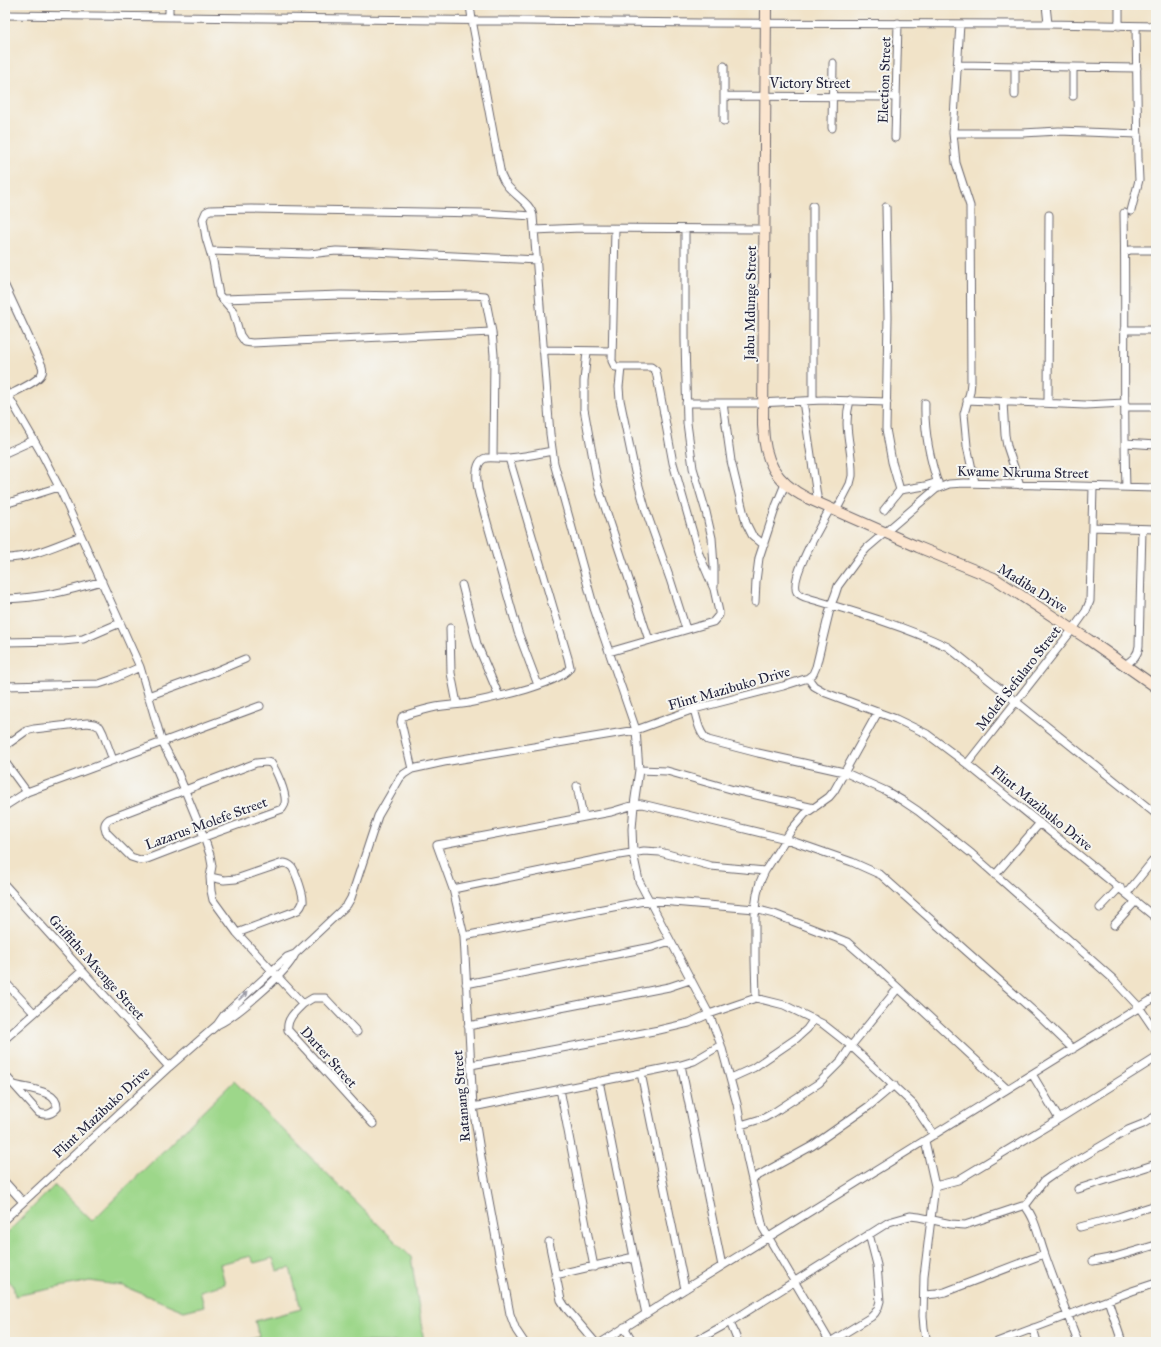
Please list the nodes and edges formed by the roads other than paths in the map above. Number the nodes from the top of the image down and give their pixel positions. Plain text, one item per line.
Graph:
1 (169, 5) edge
2 (470, 5) edge
3 (766, 5) edge
4 (1046, 5) edge
5 (1119, 5) edge
6 (5, 15) edge
7 (170, 17) junction
8 (472, 20) junction
9 (766, 22) junction
10 (898, 23) junction
11 (960, 24) junction
12 (1048, 24) junction
13 (1119, 26) junction
14 (1136, 26) junction
15 (1156, 26) edge
16 (833, 62) dead end
17 (957, 65) junction
18 (724, 66) dead end
19 (1015, 66) junction
20 (1073, 67) junction
21 (1136, 68) junction
22 (1015, 94) dead end
23 (724, 96) junction
24 (766, 96) junction
25 (832, 96) junction
26 (1073, 96) dead end
27 (896, 97) junction
28 (724, 121) dead end
29 (832, 128) dead end
30 (953, 133) junction
31 (1138, 134) junction
32 (895, 138) dead end
33 (813, 206) dead end
34 (886, 207) dead end
35 (1131, 211) dead end
36 (1124, 213) dead end
37 (1049, 215) dead end
38 (533, 216) junction
39 (615, 229) junction
40 (685, 229) junction
41 (764, 229) junction
42 (534, 230) junction
43 (1156, 250) edge
44 (210, 251) junction
45 (1125, 252) junction
46 (537, 260) junction
47 (5, 286) edge
48 (223, 299) junction
49 (1124, 330) junction
50 (1156, 330) edge
51 (492, 332) junction
52 (543, 350) junction
53 (587, 351) junction
54 (612, 351) junction
55 (621, 368) junction
56 (6, 394) edge
57 (813, 400) junction
58 (850, 400) junction
59 (967, 400) junction
60 (802, 401) junction
61 (762, 402) junction
62 (887, 402) junction
63 (1003, 402) junction
64 (1048, 402) junction
65 (686, 403) junction
66 (723, 403) junction
67 (924, 404) dead end
68 (1125, 405) junction
69 (1156, 407) edge
70 (34, 440) junction
71 (1125, 443) junction
72 (1156, 445) edge
73 (552, 451) junction
74 (5, 453) edge
75 (492, 458) junction
76 (509, 458) junction
77 (975, 483) junction
78 (785, 484) junction
79 (938, 485) junction
80 (1020, 485) junction
81 (59, 487) junction
82 (1093, 487) junction
83 (1126, 487) junction
84 (1156, 488) edge
85 (900, 490) junction
86 (818, 503) junction
87 (5, 504) edge
88 (833, 510) junction
89 (884, 510) dead end
90 (1092, 527) junction
91 (1142, 529) junction
92 (1156, 529) edge
93 (885, 533) junction
94 (81, 536) junction
95 (764, 545) junction
96 (5, 558) edge
97 (102, 580) junction
98 (462, 585) dead end
99 (714, 589) junction
100 (5, 599) edge
101 (755, 602) dead end
102 (831, 605) junction
103 (120, 623) junction
104 (450, 628) dead end
105 (686, 629) junction
106 (1072, 630) junction
107 (649, 640) junction
108 (5, 642) edge
109 (609, 652) junction
110 (245, 659) dead end
111 (1125, 665) junction
112 (140, 667) junction
113 (808, 678) junction
114 (538, 685) junction
115 (5, 686) edge
116 (1156, 687) edge
117 (148, 696) junction
118 (499, 696) junction
119 (1015, 702) junction
120 (457, 704) junction
121 (260, 706) dead end
122 (694, 709) junction
123 (878, 712) junction
124 (636, 730) junction
125 (162, 742) junction
126 (5, 746) edge
127 (113, 760) junction
128 (5, 762) edge
129 (967, 764) junction
130 (412, 769) junction
131 (639, 770) junction
132 (844, 772) junction
133 (577, 786) dead end
134 (185, 790) junction
135 (27, 792) junction
136 (634, 805) junction
137 (5, 806) edge
138 (814, 808) junction
139 (1156, 814) edge
140 (583, 817) junction
141 (1040, 823) junction
142 (204, 837) junction
143 (786, 839) junction
144 (633, 853) junction
145 (1156, 857) edge
146 (765, 871) junction
147 (995, 875) junction
148 (210, 877) junction
149 (5, 885) edge
150 (1120, 887) junction
151 (453, 889) junction
152 (1127, 893) junction
153 (649, 900) junction
154 (1136, 901) junction
155 (1100, 908) dead end
156 (755, 909) junction
157 (1156, 918) edge
158 (1114, 925) dead end
159 (237, 933) junction
160 (464, 936) junction
161 (670, 941) junction
162 (295, 954) junction
163 (273, 970) junction
164 (82, 971) junction
165 (279, 976) junction
166 (690, 980) junction
167 (5, 982) edge
168 (466, 984) junction
169 (898, 988) junction
170 (1156, 997) edge
171 (756, 998) junction
172 (303, 1004) junction
173 (1139, 1007) junction
174 (34, 1013) junction
175 (709, 1014) junction
176 (814, 1019) junction
177 (217, 1025) junction
178 (468, 1026) junction
179 (357, 1032) dead end
180 (1156, 1032) edge
181 (5, 1039) edge
182 (721, 1045) junction
183 (851, 1046) junction
184 (1073, 1049) junction
185 (1156, 1058) edge
186 (471, 1065) junction
187 (681, 1065) junction
188 (169, 1067) junction
189 (641, 1073) junction
190 (1032, 1074) junction
191 (5, 1075) edge
192 (730, 1078) junction
193 (599, 1081) junction
194 (14, 1085) junction
195 (894, 1085) junction
196 (560, 1089) junction
197 (1008, 1089) junction
198 (473, 1107) junction
199 (1156, 1116) edge
200 (1059, 1119) junction
201 (373, 1124) dead end
202 (742, 1125) junction
203 (934, 1135) junction
204 (925, 1141) junction
205 (1156, 1164) edge
206 (752, 1179) junction
207 (5, 1182) edge
208 (935, 1186) junction
209 (1078, 1189) dead end
210 (23, 1202) junction
211 (1156, 1205) edge
212 (1025, 1206) junction
213 (5, 1219) edge
214 (931, 1220) junction
215 (1080, 1227) dead end
216 (869, 1234) junction
217 (768, 1237) junction
218 (549, 1242) dead end
219 (1156, 1245) edge
220 (1044, 1254) junction
221 (634, 1257) junction
222 (1093, 1261) dead end
223 (722, 1266) junction
224 (594, 1267) junction
225 (555, 1275) junction
226 (794, 1282) junction
227 (1156, 1283) edge
228 (685, 1289) junction
229 (924, 1295) junction
230 (1108, 1300) junction
231 (646, 1314) junction
232 (1068, 1316) junction
233 (730, 1322) junction
234 (624, 1327) junction
235 (1033, 1328) junction
236 (524, 1342) edge
237 (595, 1342) edge
238 (602, 1342) edge
239 (633, 1342) edge
240 (694, 1342) edge
241 (738, 1342) edge
242 (830, 1342) edge
243 (927, 1342) edge
244 (997, 1342) edge
245 (1037, 1342) edge
246 (1078, 1342) edge
247 (1122, 1342) edge

1 - 7 street
2 - 8 street
3 - 9 street, Jabu Mdunge Street
4 - 12 street
5 - 13 street
6 - 7 street
7 - 8 street
8 - 9 street
8 - 38 street
9 - 10 street
9 - 24 street, Jabu Mdunge Street
10 - 11 street
10 - 27 street, Election Street
11 - 12 street
11 - 17 street
12 - 13 street
13 - 14 street
14 - 15 street
14 - 21 street
16 - 25 street
17 - 19 street
17 - 30 street
18 - 23 street
19 - 20 street
19 - 22 street
20 - 21 street
20 - 26 street
21 - 31 street
23 - 24 street, Victory Street
23 - 28 street
24 - 25 street, Victory Street
24 - 41 street, Jabu Mdunge Street
25 - 27 street, Victory Street
25 - 29 street
27 - 32 street, Election Street
30 - 31 street
30 - 59 street
31 - 35 street
33 - 57 street
34 - 62 street
36 - 45 street
37 - 64 street
38 - 42 street
38 - 44 street
39 - 40 street
39 - 42 street
39 - 54 street
40 - 41 street
40 - 65 street
41 - 61 street, Jabu Mdunge Street
42 - 46 street
43 - 45 street
44 - 46 street
44 - 48 street
45 - 49 street
46 - 52 street
47 - 56 street
48 - 51 street
48 - 51 street
49 - 50 street
49 - 68 street
51 - 75 street
52 - 53 street
52 - 73 street
53 - 54 street
53 - 107 street
54 - 55 street
55 - 99 street
55 - 105 street
56 - 70 street, Darter Street
57 - 58 street
57 - 60 street
58 - 62 street
58 - 88 street
59 - 63 street
59 - 77 street
60 - 61 street
60 - 86 street
61 - 66 street
61 - 78 street, Jabu Mdunge Street
62 - 85 street
63 - 64 street
63 - 80 street
64 - 68 street
65 - 66 street
65 - 99 street
66 - 95 street
67 - 79 street
68 - 69 street
68 - 71 street
70 - 74 street
70 - 81 street, Darter Street
71 - 72 street
71 - 83 street
73 - 76 street
73 - 109 street
75 - 76 street
75 - 114 street
76 - 114 street
77 - 79 street, Kwame Nkruma Street
77 - 80 street, Kwame Nkruma Street
78 - 86 street, Jabu Mdunge Street
78 - 95 street
79 - 85 street
79 - 93 street, Kwame Nkruma Street
80 - 82 street, Kwame Nkruma Street
81 - 87 street
81 - 94 street, Darter Street
82 - 83 street, Kwame Nkruma Street
82 - 90 street, Molefi Sefularo Street
83 - 84 street, Kwame Nkruma Street
85 - 89 street
86 - 88 street, Jabu Mdunge Street
88 - 93 street, Jabu Mdunge Street
88 - 102 street
90 - 91 street
90 - 106 street, Molefi Sefularo Street
91 - 92 street
91 - 111 street
93 - 102 street, Kwame Nkruma Street
93 - 106 street, Madiba Drive
94 - 96 street
94 - 97 street, Darter Street
95 - 101 street
97 - 100 street
97 - 103 street, Darter Street
98 - 118 street
99 - 105 street
102 - 113 street, Kwame Nkruma Street
102 - 119 street
103 - 108 street
103 - 112 street, Darter Street
104 - 120 street
105 - 107 street
106 - 111 street, Madiba Drive
106 - 119 street, Molefi Sefularo Street
107 - 109 street
109 - 124 street
110 - 117 street
111 - 116 street, Madiba Drive
112 - 115 street
112 - 117 street, Darter Street
113 - 122 street, Flint Mazibuko Drive
113 - 123 street, Flint Mazibuko Drive
114 - 118 street
117 - 125 street, Darter Street
118 - 120 street
119 - 129 street, Molefi Sefularo Street
119 - 139 street
120 - 130 street
121 - 125 street
122 - 124 street, Flint Mazibuko Drive
122 - 132 street
123 - 129 street, Flint Mazibuko Drive
123 - 132 street
124 - 130 street, Flint Mazibuko Drive
124 - 131 street
125 - 127 street
125 - 134 street, Darter Street
126 - 127 street
127 - 135 street
128 - 135 street
129 - 141 street, Flint Mazibuko Drive
130 - 162 street, Flint Mazibuko Drive
131 - 136 street
131 - 138 street
132 - 138 street
132 - 147 street
133 - 140 street
134 - 142 street, Darter Street
134 - 142 street, Lazarus Molefe Street
134 - 142 street, Lazarus Molefe Street
135 - 137 street
136 - 140 street
136 - 143 street
136 - 144 street
138 - 143 street
140 - 151 street, Ratanang Street
141 - 147 street
141 - 150 street, Flint Mazibuko Drive
142 - 148 street, Darter Street
143 - 146 street
143 - 184 street
144 - 146 street
144 - 151 street
144 - 153 street
145 - 152 street
146 - 156 street
147 - 173 street
148 - 159 street, Darter Street
148 - 159 street
149 - 164 street, Griffiths Mxenge Street
150 - 152 street, Flint Mazibuko Drive
150 - 155 street
151 - 160 street, Ratanang Street
152 - 154 street, Flint Mazibuko Drive
153 - 156 street
153 - 160 street
153 - 161 street
154 - 157 street, Flint Mazibuko Drive
154 - 158 street
156 - 169 street
156 - 171 street
159 - 163 street, Darter Street
160 - 168 street, Ratanang Street
161 - 166 street
161 - 168 street
162 - 163 street, Flint Mazibuko Drive
162 - 165 street, Flint Mazibuko Drive
163 - 165 street, Darter Street
177 -> 163 street, Flint Mazibuko Drive
164 - 174 street
164 - 188 street, Griffiths Mxenge Street
165 - 172 street, Darter Street
165 - 177 street, Flint Mazibuko Drive
166 - 175 street
166 - 178 street
167 - 174 street
168 - 178 street, Ratanang Street
169 - 183 street
169 - 197 street
170 - 173 street
171 - 175 street
171 - 176 street
172 - 179 street, Darter Street
172 - 201 street, Darter Street
173 - 180 street
173 - 184 street
174 - 181 street
175 - 182 street
175 - 186 street
176 - 183 street
176 - 192 street
177 - 188 street, Flint Mazibuko Drive
178 - 186 street, Ratanang Street
182 - 187 street
182 - 192 street
183 - 195 street
183 - 202 street
184 - 190 street
185 - 200 street
186 - 198 street, Ratanang Street
187 - 189 street
187 - 223 street
188 - 210 street, Flint Mazibuko Drive
189 - 193 street
189 - 228 street
190 - 197 street
190 - 200 street
191 - 194 street
192 - 202 street
193 - 196 street
193 - 221 street
194 - 194 street
195 - 203 street
195 - 206 street
196 - 198 street
196 - 224 street
197 - 203 street
198 - 236 street, Ratanang Street
199 - 212 street
200 - 208 street
202 - 206 street
203 - 204 street
204 - 208 street
204 - 217 street
205 - 209 street
206 - 217 street
207 - 210 street
208 - 214 street
210 - 213 street, Flint Mazibuko Drive
211 - 215 street
212 - 214 street
212 - 220 street
214 - 216 street
214 - 229 street
216 - 226 street
216 - 242 street
217 - 223 street
217 - 226 street
218 - 225 street
219 - 222 street
220 - 229 street
220 - 232 street
221 - 224 street
221 - 231 street
223 - 228 street
224 - 225 street
225 - 237 street
226 - 233 street
226 - 242 street
227 - 230 street
228 - 231 street
229 - 243 street
230 - 232 street
230 - 247 street
231 - 234 street
232 - 235 street
232 - 246 street
233 - 240 street
233 - 241 street
234 - 238 street
234 - 239 street
235 - 244 street
235 - 245 street

